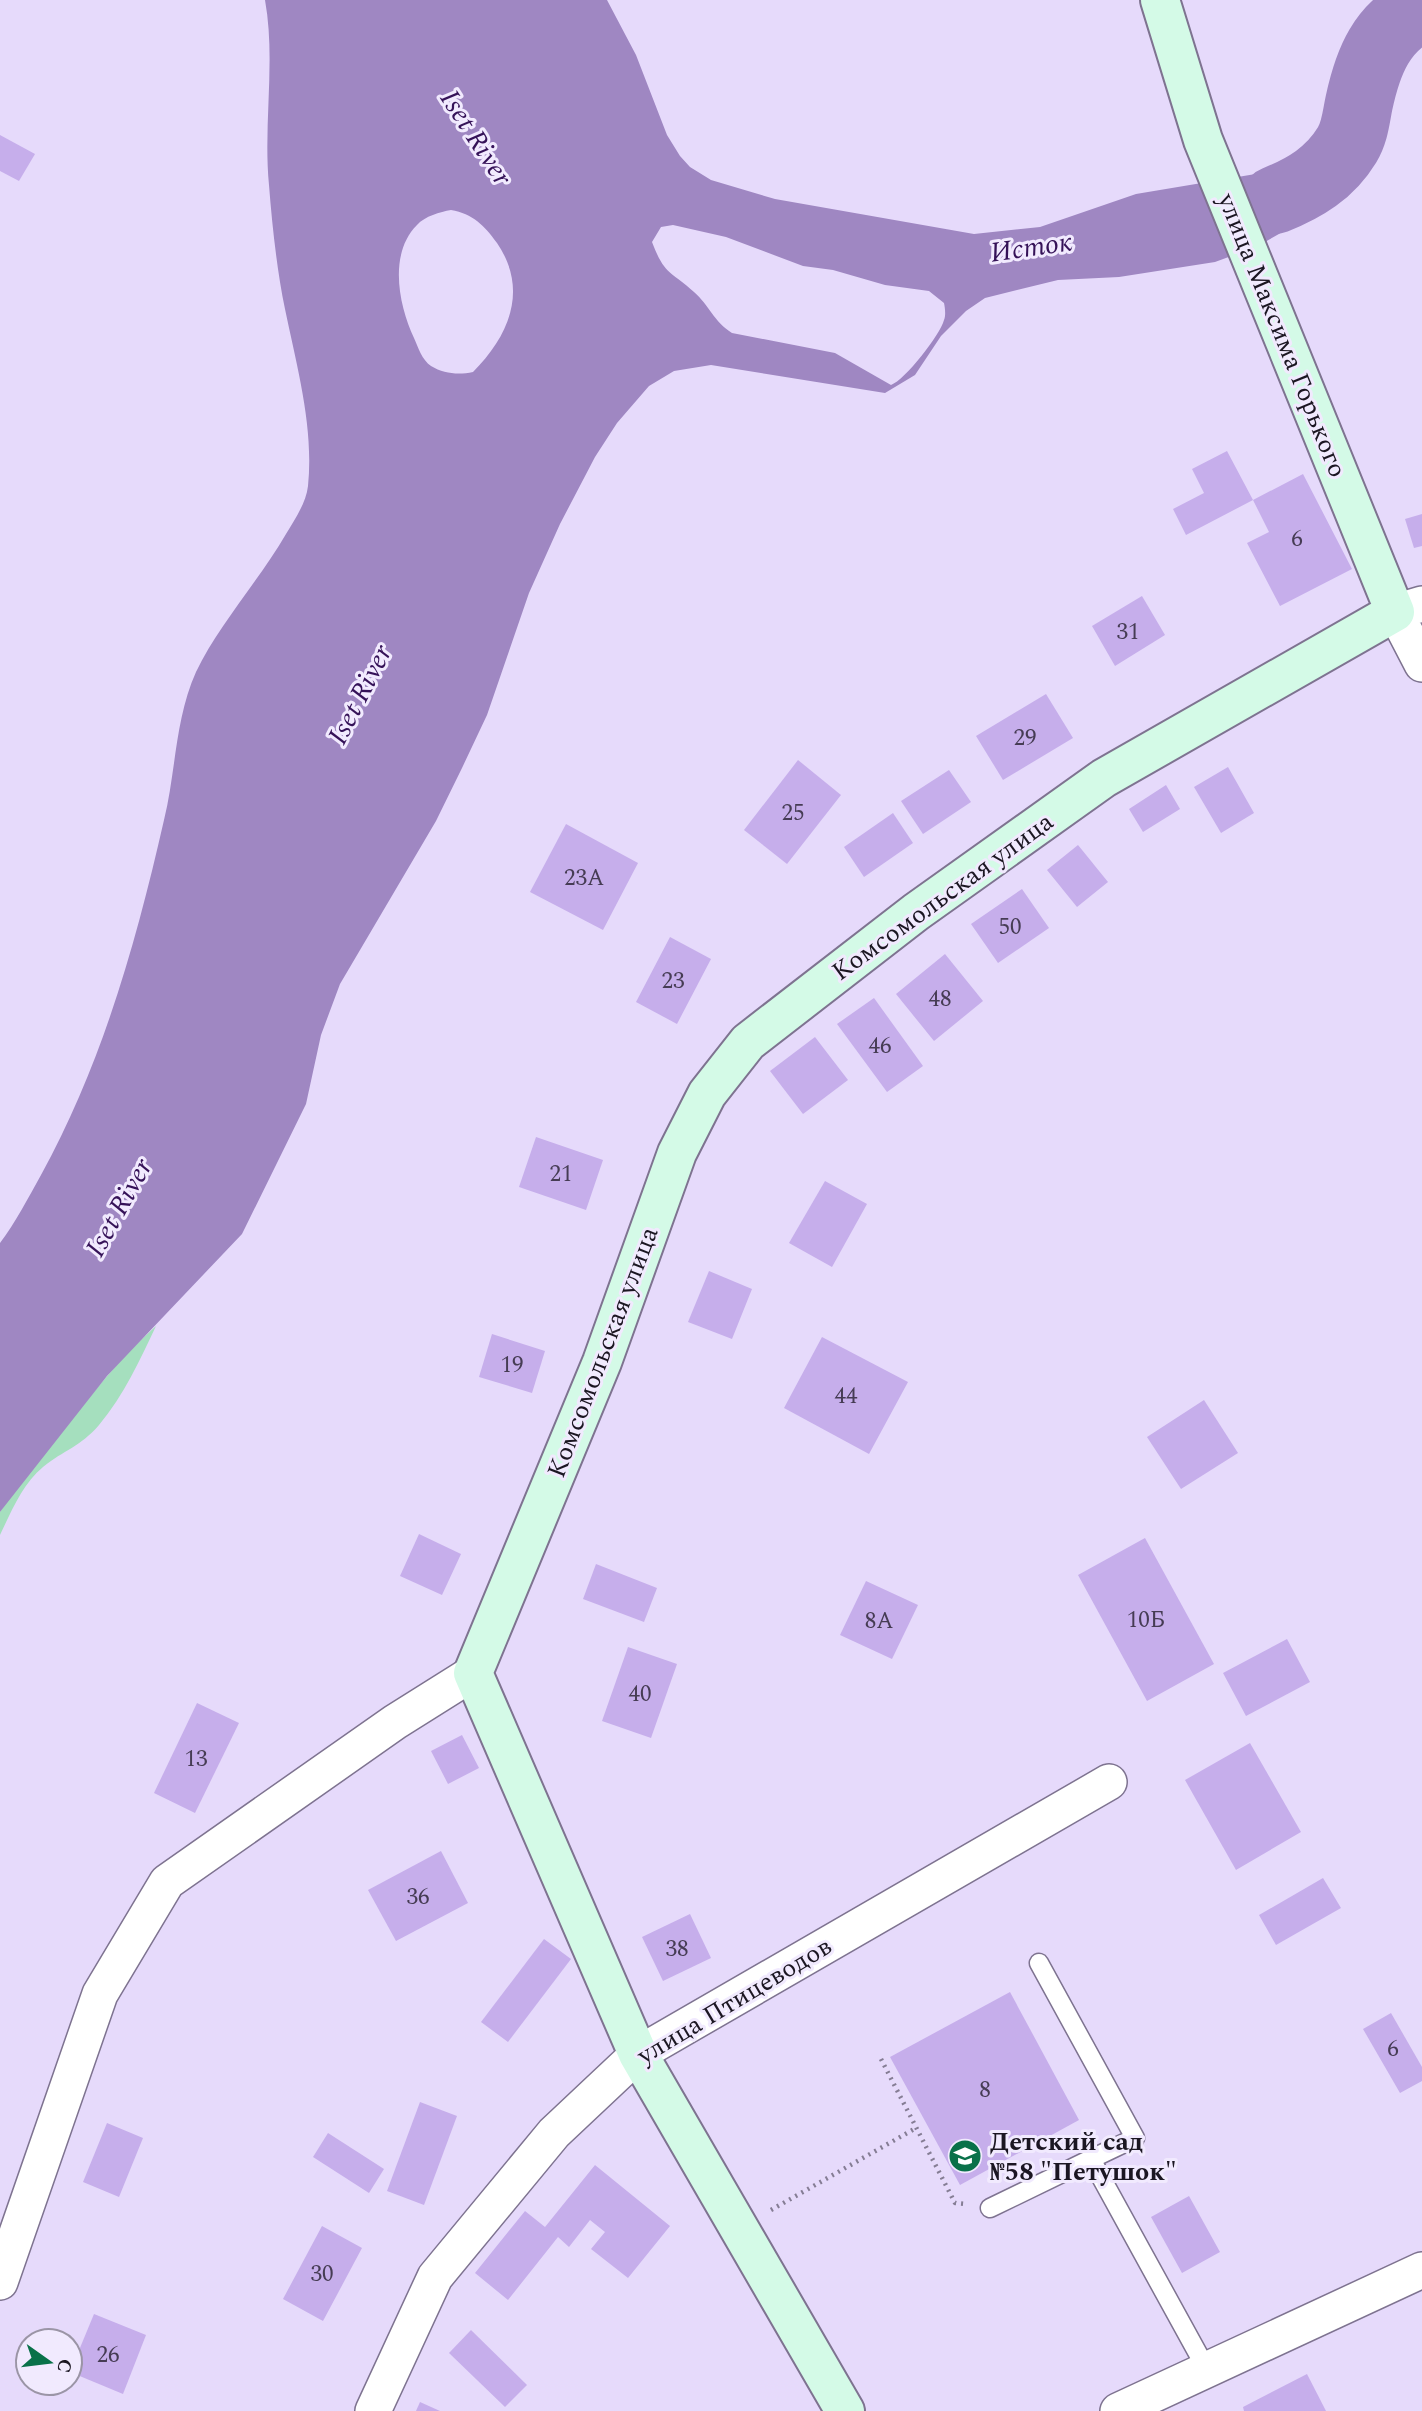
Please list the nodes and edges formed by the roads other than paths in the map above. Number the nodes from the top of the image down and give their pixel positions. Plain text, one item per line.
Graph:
1 (1160, 0) edge
2 (1408, 608) edge
3 (1422, 664) edge
4 (473, 1673) junction
5 (1109, 1782) dead end
6 (1039, 1963) dead end
7 (638, 2054) junction
8 (1091, 2159) junction
9 (990, 2208) road end
10 (1422, 2270) edge
11 (0, 2282) edge
12 (1207, 2370) junction
13 (373, 2411) edge
14 (845, 2411) edge
15 (1118, 2411) edge

1 - 2 street, улица Максима Горького
2 - 3 street, улица Максима Горького
2 - 4 street, Комсомольская улица
4 - 7 street
4 - 11 street
5 - 7 street, улица Птицеводов
6 - 8 lane
7 - 13 street, улица Птицеводов
7 - 14 street
8 - 9 lane
8 - 12 lane
10 - 12 street
12 - 15 street

